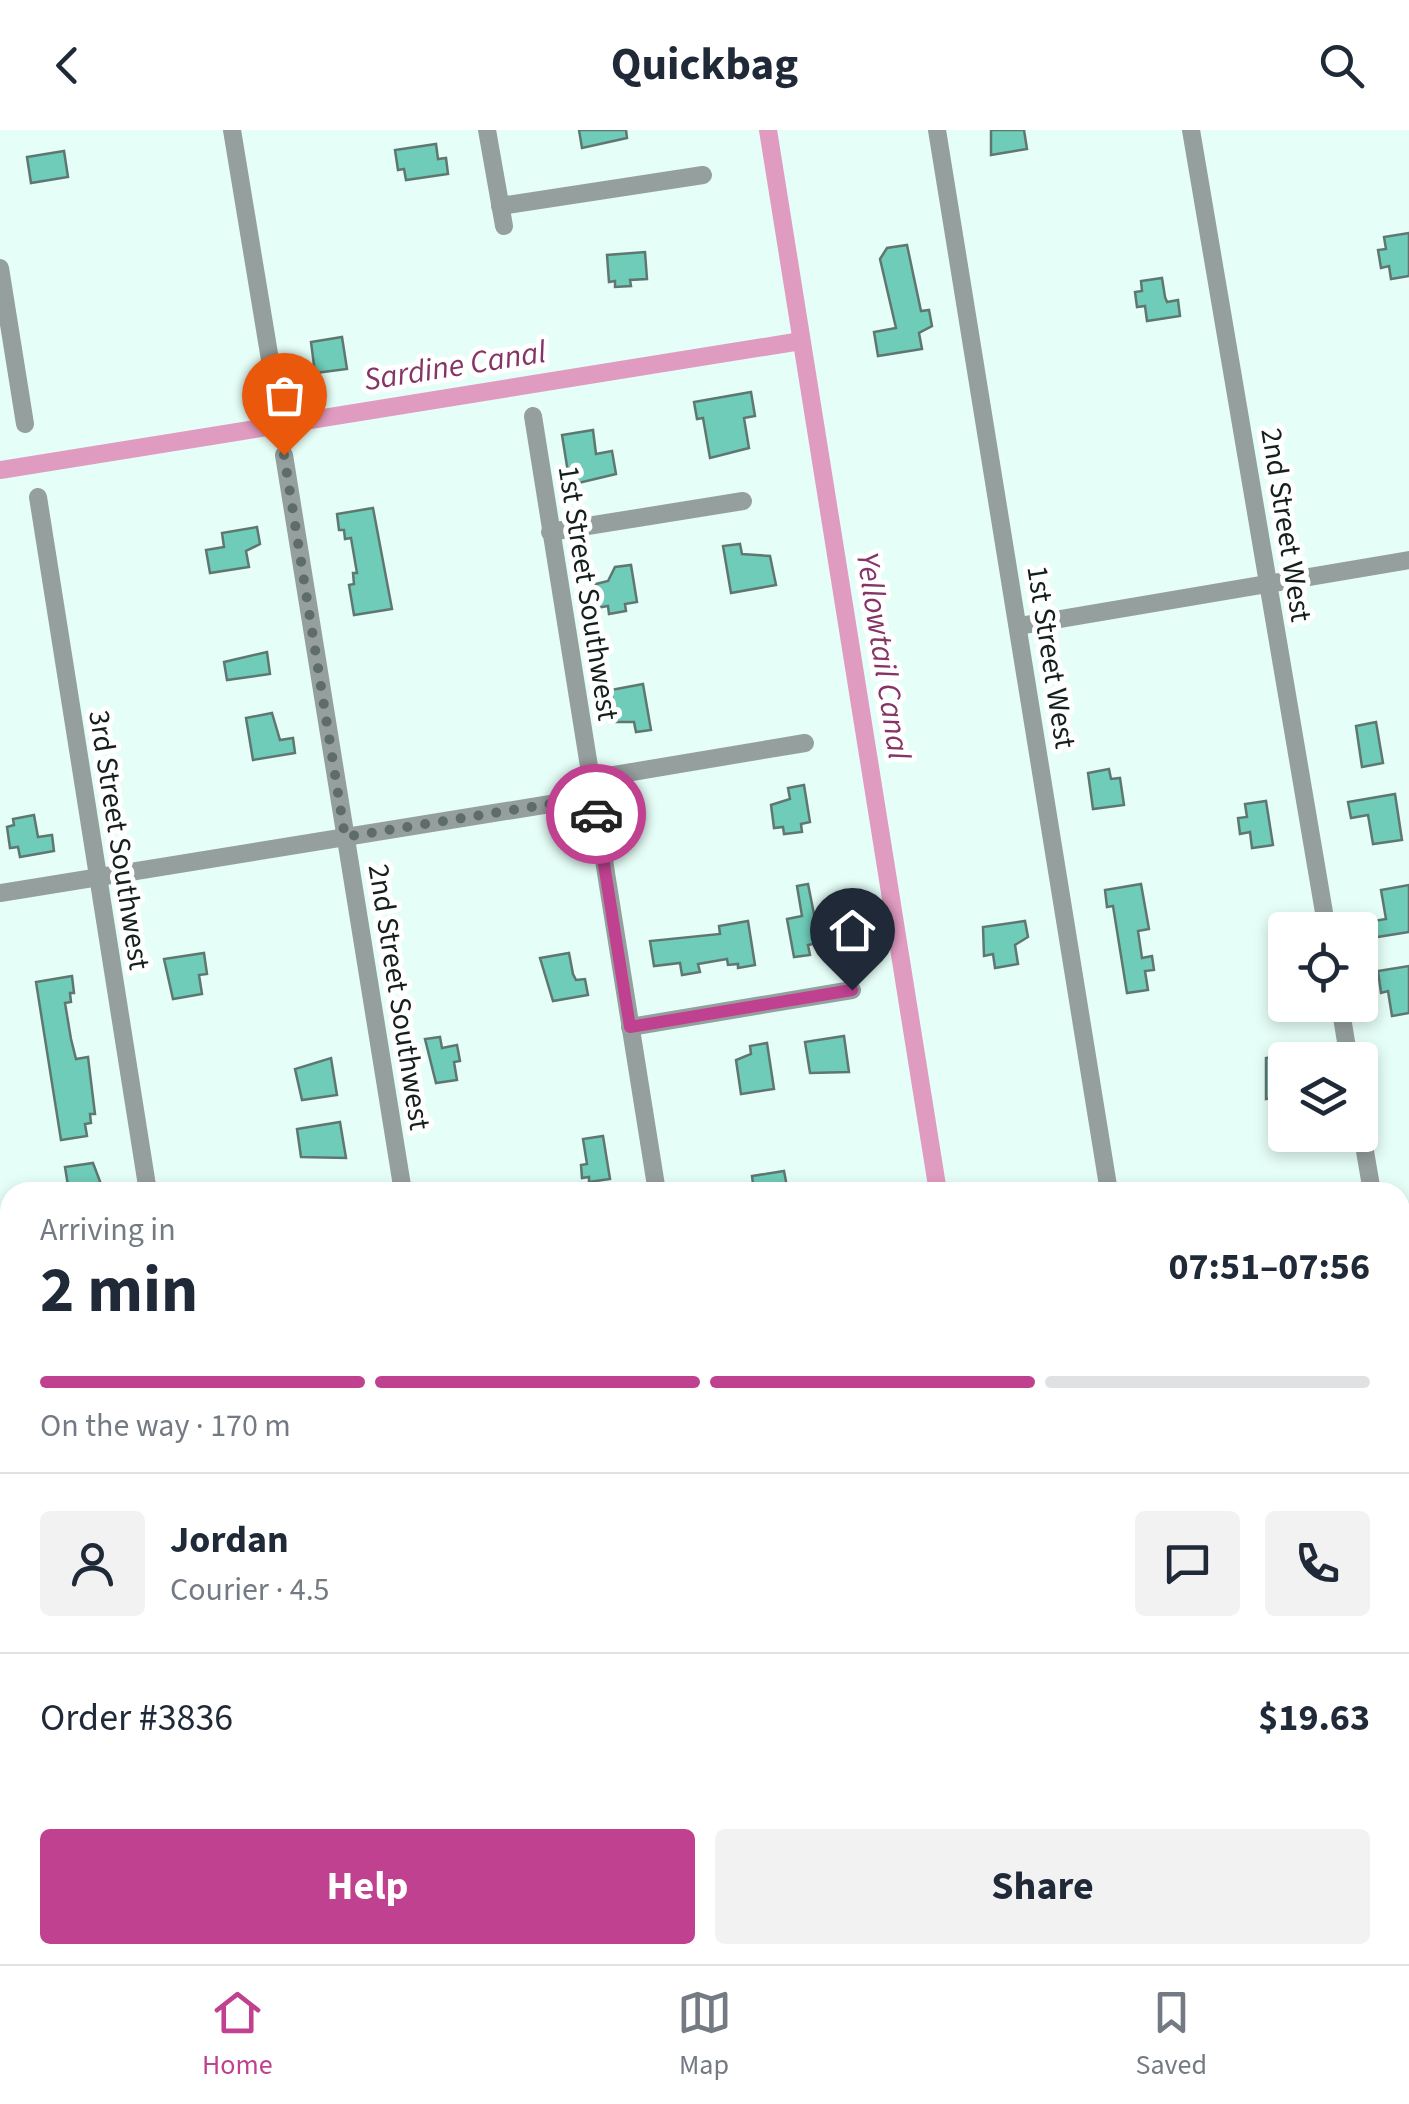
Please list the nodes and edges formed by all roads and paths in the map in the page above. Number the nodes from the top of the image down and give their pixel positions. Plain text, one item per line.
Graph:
1 (232, 130) edge
2 (487, 130) edge
3 (937, 130) edge
4 (1191, 130) edge
5 (703, 175) dead end
6 (500, 206) junction
7 (504, 226) dead end
8 (0, 268) edge
9 (275, 390) dead end
10 (532, 416) dead end
11 (25, 424) dead end
12 (284, 455) dead end
13 (38, 497) dead end
14 (744, 501) dead end
15 (550, 532) junction
16 (1409, 560) edge
17 (1268, 584) junction
18 (1019, 626) junction
19 (805, 743) dead end
20 (592, 788) junction
21 (345, 837) junction
22 (96, 877) junction
23 (0, 893) edge
24 (1324, 912) edge
25 (852, 990) dead end
26 (630, 1027) junction
27 (1365, 1152) edge
28 (146, 1182) edge
29 (400, 1182) edge
30 (655, 1182) edge
31 (1107, 1182) edge
32 (1370, 1182) edge

1 - 9 street
2 - 6 street
3 - 18 street, 1st Street West
4 - 17 street, 2nd Street West
5 - 6 street
6 - 7 street
8 - 11 street
10 - 15 street, 1st Street Southwest
12 - 21 street, 2nd Street Southwest
13 - 22 street, 3rd Street Southwest
14 - 15 street
15 - 20 street, 1st Street Southwest
16 - 17 street
17 - 18 street
17 - 24 street, 2nd Street West
18 - 31 street, 1st Street West
19 - 20 street
20 - 21 street
20 - 26 street, 1st Street Southwest
21 - 22 street
21 - 29 street, 2nd Street Southwest
22 - 23 street
22 - 28 street, 3rd Street Southwest
25 - 26 street
26 - 30 street, 1st Street Southwest
27 - 32 street

